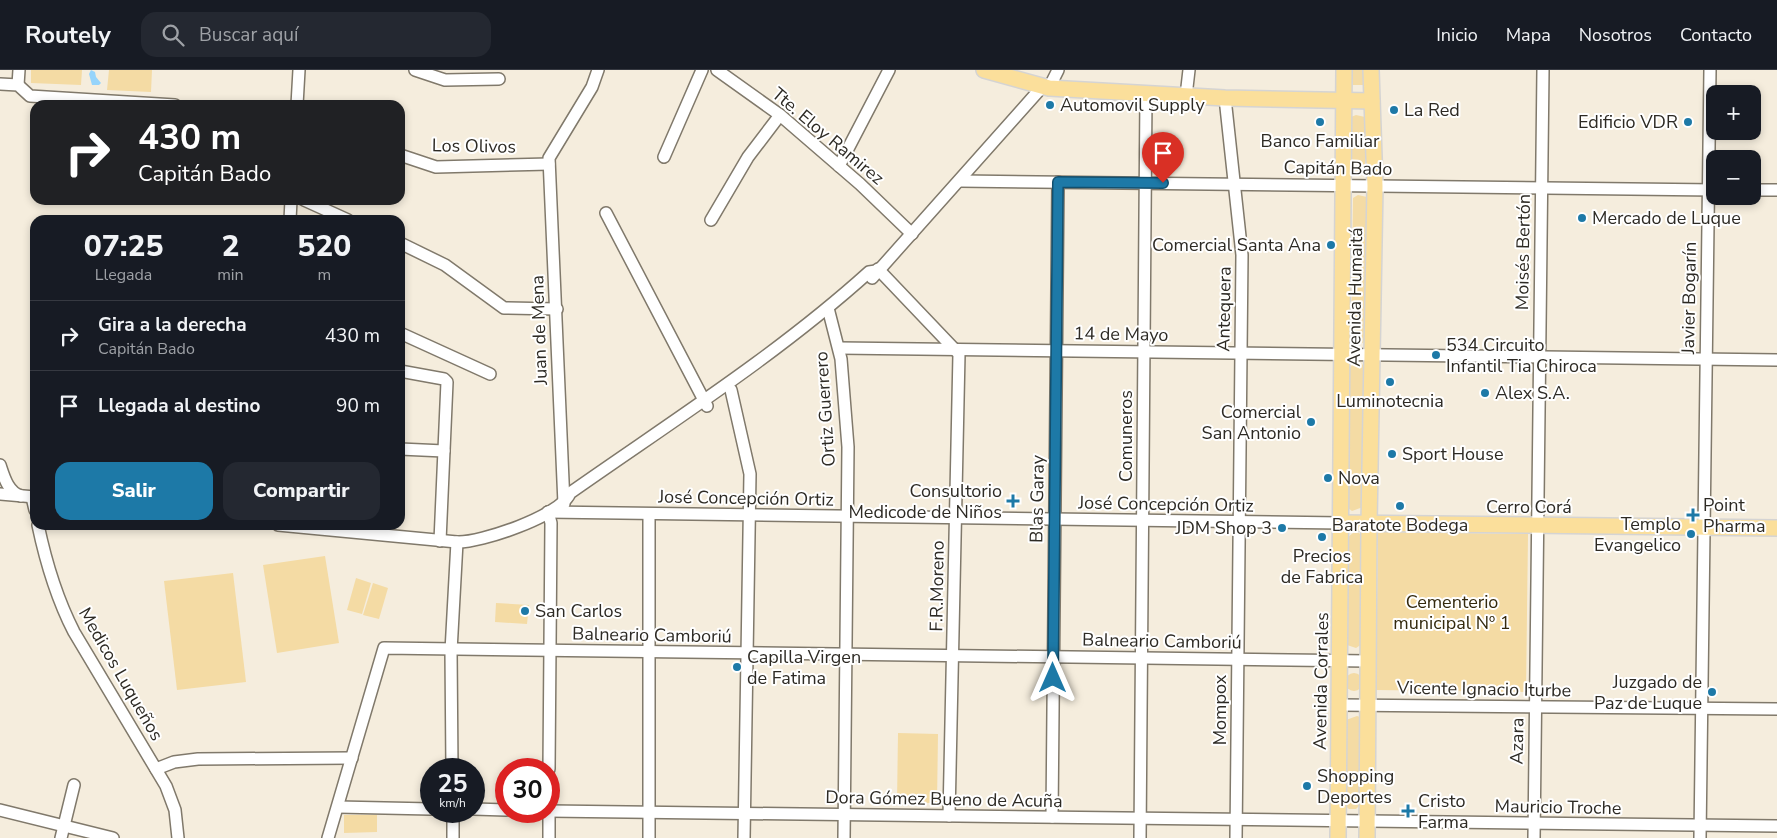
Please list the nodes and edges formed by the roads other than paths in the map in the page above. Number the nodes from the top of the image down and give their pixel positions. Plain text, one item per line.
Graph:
1 (19, 70) edge
2 (299, 70) edge
3 (415, 70) edge
4 (598, 70) edge
5 (702, 70) edge
6 (717, 70) edge
7 (889, 70) edge
8 (984, 70) edge
9 (1058, 70) edge
10 (1189, 70) edge
11 (1344, 70) edge
12 (1371, 70) edge
13 (1543, 70) edge
14 (1710, 70) edge
15 (499, 79) dead end
16 (0, 84) edge
17 (18, 85) junction
18 (1045, 88) junction
19 (1146, 94) junction
20 (1186, 96) junction
21 (1225, 98) junction
22 (94, 100) edge
23 (297, 100) edge
24 (1343, 101) junction
25 (1372, 101) junction
26 (780, 115) junction
27 (1711, 150) edge
28 (405, 157) edge
29 (664, 157) dead end
30 (549, 161) junction
31 (839, 166) junction
32 (960, 181) junction
33 (1058, 182) junction
34 (1145, 183) junction
35 (1235, 184) junction
36 (1344, 186) junction
37 (1375, 186) junction
38 (1542, 188) junction
39 (1706, 190) edge
40 (1761, 190) edge
41 (1777, 190) edge
42 (315, 205) edge
43 (1711, 205) edge
44 (606, 213) dead end
45 (337, 215) edge
46 (711, 220) dead end
47 (912, 234) junction
48 (405, 246) edge
49 (877, 270) junction
50 (556, 309) junction
51 (830, 311) junction
52 (405, 335) edge
53 (839, 348) junction
54 (956, 350) junction
55 (1056, 351) junction
56 (1144, 352) junction
57 (1241, 353) junction
58 (1342, 354) junction
59 (1373, 355) junction
60 (1539, 357) junction
61 (1706, 359) junction
62 (1777, 360) edge
63 (405, 372) edge
64 (490, 374) dead end
65 (731, 390) junction
66 (706, 403) junction
67 (405, 448) edge
68 (444, 451) junction
69 (0, 465) edge
70 (0, 494) edge
71 (29, 497) edge
72 (566, 500) junction
73 (548, 512) junction
74 (578, 513) junction
75 (649, 514) junction
76 (749, 516) junction
77 (847, 517) junction
78 (956, 518) junction
79 (1054, 520) junction
80 (1143, 521) junction
81 (1238, 522) junction
82 (1341, 523) junction
83 (1369, 524) junction
84 (1536, 525) junction
85 (1704, 527) junction
86 (1777, 528) edge
87 (39, 530) edge
88 (332, 530) edge
89 (440, 540) junction
90 (457, 542) junction
91 (451, 650) junction
92 (549, 652) junction
93 (649, 653) junction
94 (747, 654) junction
95 (846, 655) junction
96 (953, 657) junction
97 (1053, 658) junction
98 (1141, 659) junction
99 (1237, 660) junction
100 (1340, 661) junction
101 (1368, 661) junction
102 (1340, 705) junction
103 (1368, 705) junction
104 (1535, 707) junction
105 (1702, 709) junction
106 (1777, 709) edge
107 (352, 758) junction
108 (452, 758) edge
109 (549, 758) edge
110 (156, 769) junction
111 (74, 785) dead end
112 (338, 807) junction
113 (420, 809) edge
114 (0, 810) edge
115 (560, 811) edge
116 (649, 812) junction
117 (744, 813) junction
118 (844, 815) junction
119 (949, 816) junction
120 (1052, 817) junction
121 (1141, 819) junction
122 (1236, 820) junction
123 (1338, 822) junction
124 (452, 823) edge
125 (549, 823) edge
126 (1367, 823) junction
127 (1534, 824) junction
128 (64, 826) junction
129 (1700, 826) junction
130 (1777, 826) edge
131 (60, 838) edge
132 (113, 838) edge
133 (178, 838) edge
134 (328, 838) edge
135 (453, 838) edge
136 (549, 838) edge
137 (649, 838) edge
138 (744, 838) edge
139 (844, 838) edge
140 (1140, 838) edge
141 (1236, 838) edge
142 (1338, 838) edge
143 (1367, 838) edge
144 (1534, 838) edge
145 (1700, 838) edge

1 - 17 street
2 - 23 street
3 - 15 street
4 - 30 street
5 - 29 street
6 - 26 street, Tte. Eloy Ramirez
7 - 31 street
8 - 18 main road
9 - 18 street
10 - 20 street
11 - 24 main road, Avenida Humaitá
12 - 25 main road, Avenida Humaitá
13 - 38 street, Moisés Bertón
14 - 27 street, Javier Bogarín
16 - 17 street
17 - 22 street
18 - 19 main road
18 - 32 street
19 - 20 main road
19 - 34 street, Comuneros
20 - 21 main road
21 - 24 main road
21 - 35 street, Antequera
24 - 25 main road
24 - 36 main road, Avenida Humaitá
25 - 37 main road, Avenida Humaitá
26 - 31 street, Tte. Eloy Ramirez
26 - 46 street
28 - 30 street, Los Olivos
30 - 50 street, Juan de Mena
31 - 47 street, Tte. Eloy Ramirez
32 - 33 street, Capitán Bado
32 - 47 street
33 - 34 street, Capitán Bado
33 - 55 street, Blas Garay
34 - 35 street, Capitán Bado
34 - 56 street, Comuneros
35 - 36 street, Capitán Bado
35 - 57 street, Antequera
36 - 37 street, Capitán Bado
36 - 58 main road, Avenida Humaitá
37 - 38 street, Capitán Bado
37 - 59 main road, Avenida Humaitá
38 - 39 street, Capitán Bado
38 - 60 street, Moisés Bertón
40 - 41 street
42 - 45 street
43 - 61 street, Javier Bogarín
44 - 66 street
47 - 49 street
48 - 50 street
49 - 51 street
49 - 54 street
50 - 72 street, Juan de Mena
51 - 53 street, Ortiz Guerrero
51 - 65 street
51 - 66 street
52 - 64 street
53 - 54 street, 14 de Mayo
53 - 77 street, Ortiz Guerrero
54 - 55 street, 14 de Mayo
54 - 78 street, F.R.Moreno
55 - 56 street, 14 de Mayo
55 - 79 street, Blas Garay
56 - 57 street, 14 de Mayo
56 - 80 street, Comuneros
57 - 58 street, 14 de Mayo
57 - 81 street, Antequera
58 - 59 street, 14 de Mayo
58 - 82 main road, Avenida Humaitá
59 - 60 street, 14 de Mayo
59 - 83 main road, Avenida Humaitá
60 - 61 street, 14 de Mayo
60 - 84 street, Moisés Bertón
61 - 62 street, 14 de Mayo
61 - 85 street, Javier Bogarín
63 - 68 street
65 - 66 street
65 - 76 street
66 - 72 street
67 - 68 street
68 - 89 street
69 - 71 street
70 - 71 street
72 - 73 street
72 - 74 street
73 - 74 street, José Concepción Ortiz
73 - 90 street, José Concepción Ortiz
73 - 92 street
74 - 75 street, José Concepción Ortiz
75 - 76 street, José Concepción Ortiz
75 - 93 street
76 - 77 street, José Concepción Ortiz
76 - 94 street
77 - 78 street, José Concepción Ortiz
77 - 95 street, Ortiz Guerrero
78 - 79 street, José Concepción Ortiz
78 - 96 street, F.R.Moreno
79 - 80 street, José Concepción Ortiz
79 - 97 street, Blas Garay
80 - 81 street, José Concepción Ortiz
80 - 98 street, Comuneros
81 - 82 street, José Concepción Ortiz
81 - 99 street, Mompox
82 - 83 main road, Cerro Corá
82 - 100 main road, Avenida Corrales
83 - 84 main road, Cerro Corá
83 - 101 main road
84 - 85 main road, Cerro Corá
84 - 104 street, Azara
85 - 86 main road, Cerro Corá
85 - 105 street, Javier Bogarín
87 - 110 street, Medicos Luqueños
88 - 89 street, José Concepción Ortiz
89 - 90 street, José Concepción Ortiz
90 - 91 street
91 - 92 street, Balneario Camboriú
91 - 107 street, Balneario Camboriú
91 - 108 street
92 - 93 street, Balneario Camboriú
92 - 109 street
93 - 94 street, Balneario Camboriú
93 - 116 street
94 - 95 street, Balneario Camboriú
94 - 117 street
95 - 96 street, Balneario Camboriú
95 - 118 street, Ortiz Guerrero
96 - 97 street, Balneario Camboriú
96 - 119 street, F.R.Moreno
97 - 98 street, Balneario Camboriú
97 - 120 street, Blas Garay
98 - 99 street, Balneario Camboriú
98 - 121 street, Comuneros
99 - 100 street, Balneario Camboriú
99 - 122 street, Mompox
100 - 101 street, Balneario Camboriú
100 - 102 main road, Avenida Corrales
101 - 103 main road
102 - 103 street, Vicente Ignacio Iturbe
102 - 123 main road, Avenida Corrales
103 - 104 street, Vicente Ignacio Iturbe
103 - 126 main road
104 - 105 street, Vicente Ignacio Iturbe
104 - 127 street, Azara
105 - 106 street, Vicente Ignacio Iturbe
105 - 129 street, Javier Bogarín
107 - 110 street
107 - 112 street
110 - 133 street, Medicos Luqueños
111 - 128 street
112 - 113 street
112 - 134 street
114 - 128 street
115 - 116 street, Dora Gómez Bueno de Acuña
116 - 117 street, Dora Gómez Bueno de Acuña
116 - 137 street
117 - 118 street, Dora Gómez Bueno de Acuña
117 - 138 street
118 - 119 street, Dora Gómez Bueno de Acuña
118 - 139 street, Ortiz Guerrero
119 - 120 street, Dora Gómez Bueno de Acuña
120 - 121 street, Dora Gómez Bueno de Acuña
121 - 122 street, Dora Gómez Bueno de Acuña
121 - 140 street, Comuneros
122 - 123 street, Dora Gómez Bueno de Acuña
122 - 141 street, Mompox
123 - 126 street, Mauricio Troche
123 - 142 main road, Avenida Corrales
124 - 135 street
125 - 136 street
126 - 127 street, Mauricio Troche
126 - 143 main road
127 - 129 street, Mauricio Troche
127 - 144 street, Azara
128 - 131 street
128 - 132 street
129 - 130 street, Mauricio Troche
129 - 145 street, Javier Bogarín

